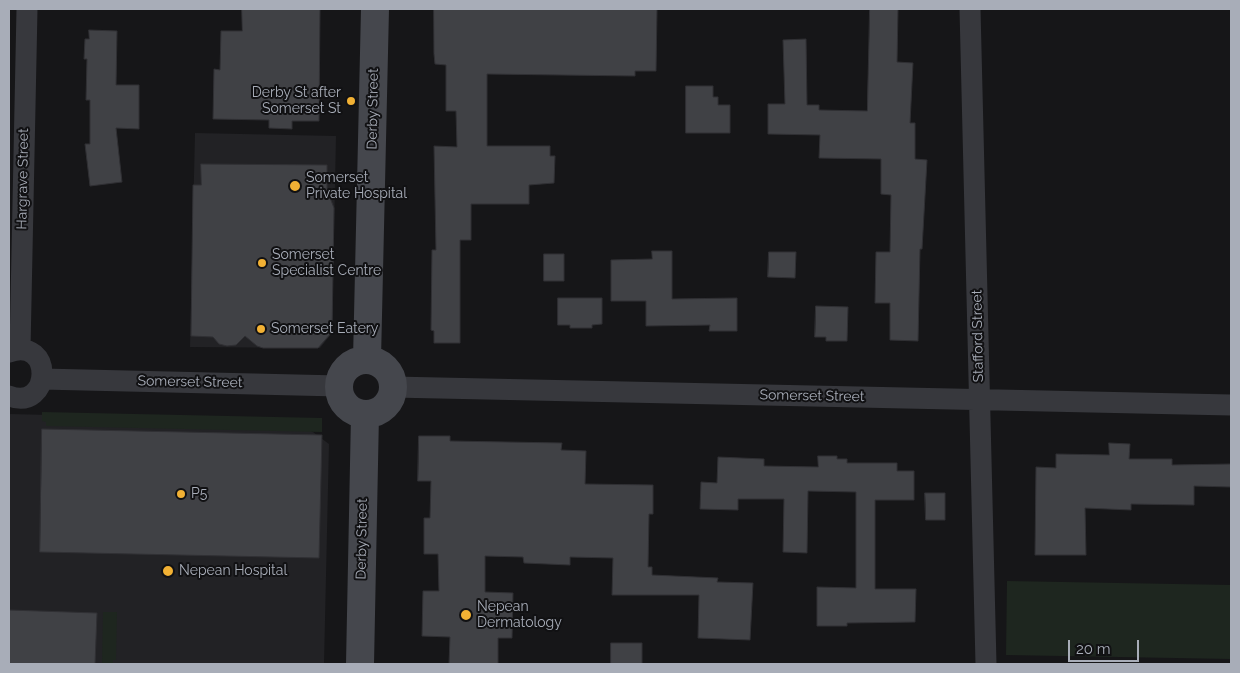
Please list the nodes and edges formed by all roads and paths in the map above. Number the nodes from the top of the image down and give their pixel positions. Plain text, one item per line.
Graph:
1 (27, 9) edge
2 (375, 9) edge
3 (970, 9) edge
4 (14, 350) edge
5 (367, 359) junction
6 (42, 379) junction
7 (338, 386) junction
8 (393, 387) junction
9 (9, 396) edge
10 (980, 400) junction
11 (1231, 405) edge
12 (365, 414) junction
13 (360, 664) edge
14 (986, 664) edge

1 - 4 street, Hargrave Street
2 - 5 street, Derby Street
3 - 10 street, Stafford Street
4 - 6 street
5 - 7 street
5 - 8 street
6 - 7 street, Somerset Street
6 - 9 street
7 - 12 street
8 - 10 street, Somerset Street
8 - 12 street
10 - 11 street, Somerset Street
10 - 14 street, Stafford Street
12 - 13 street, Derby Street

